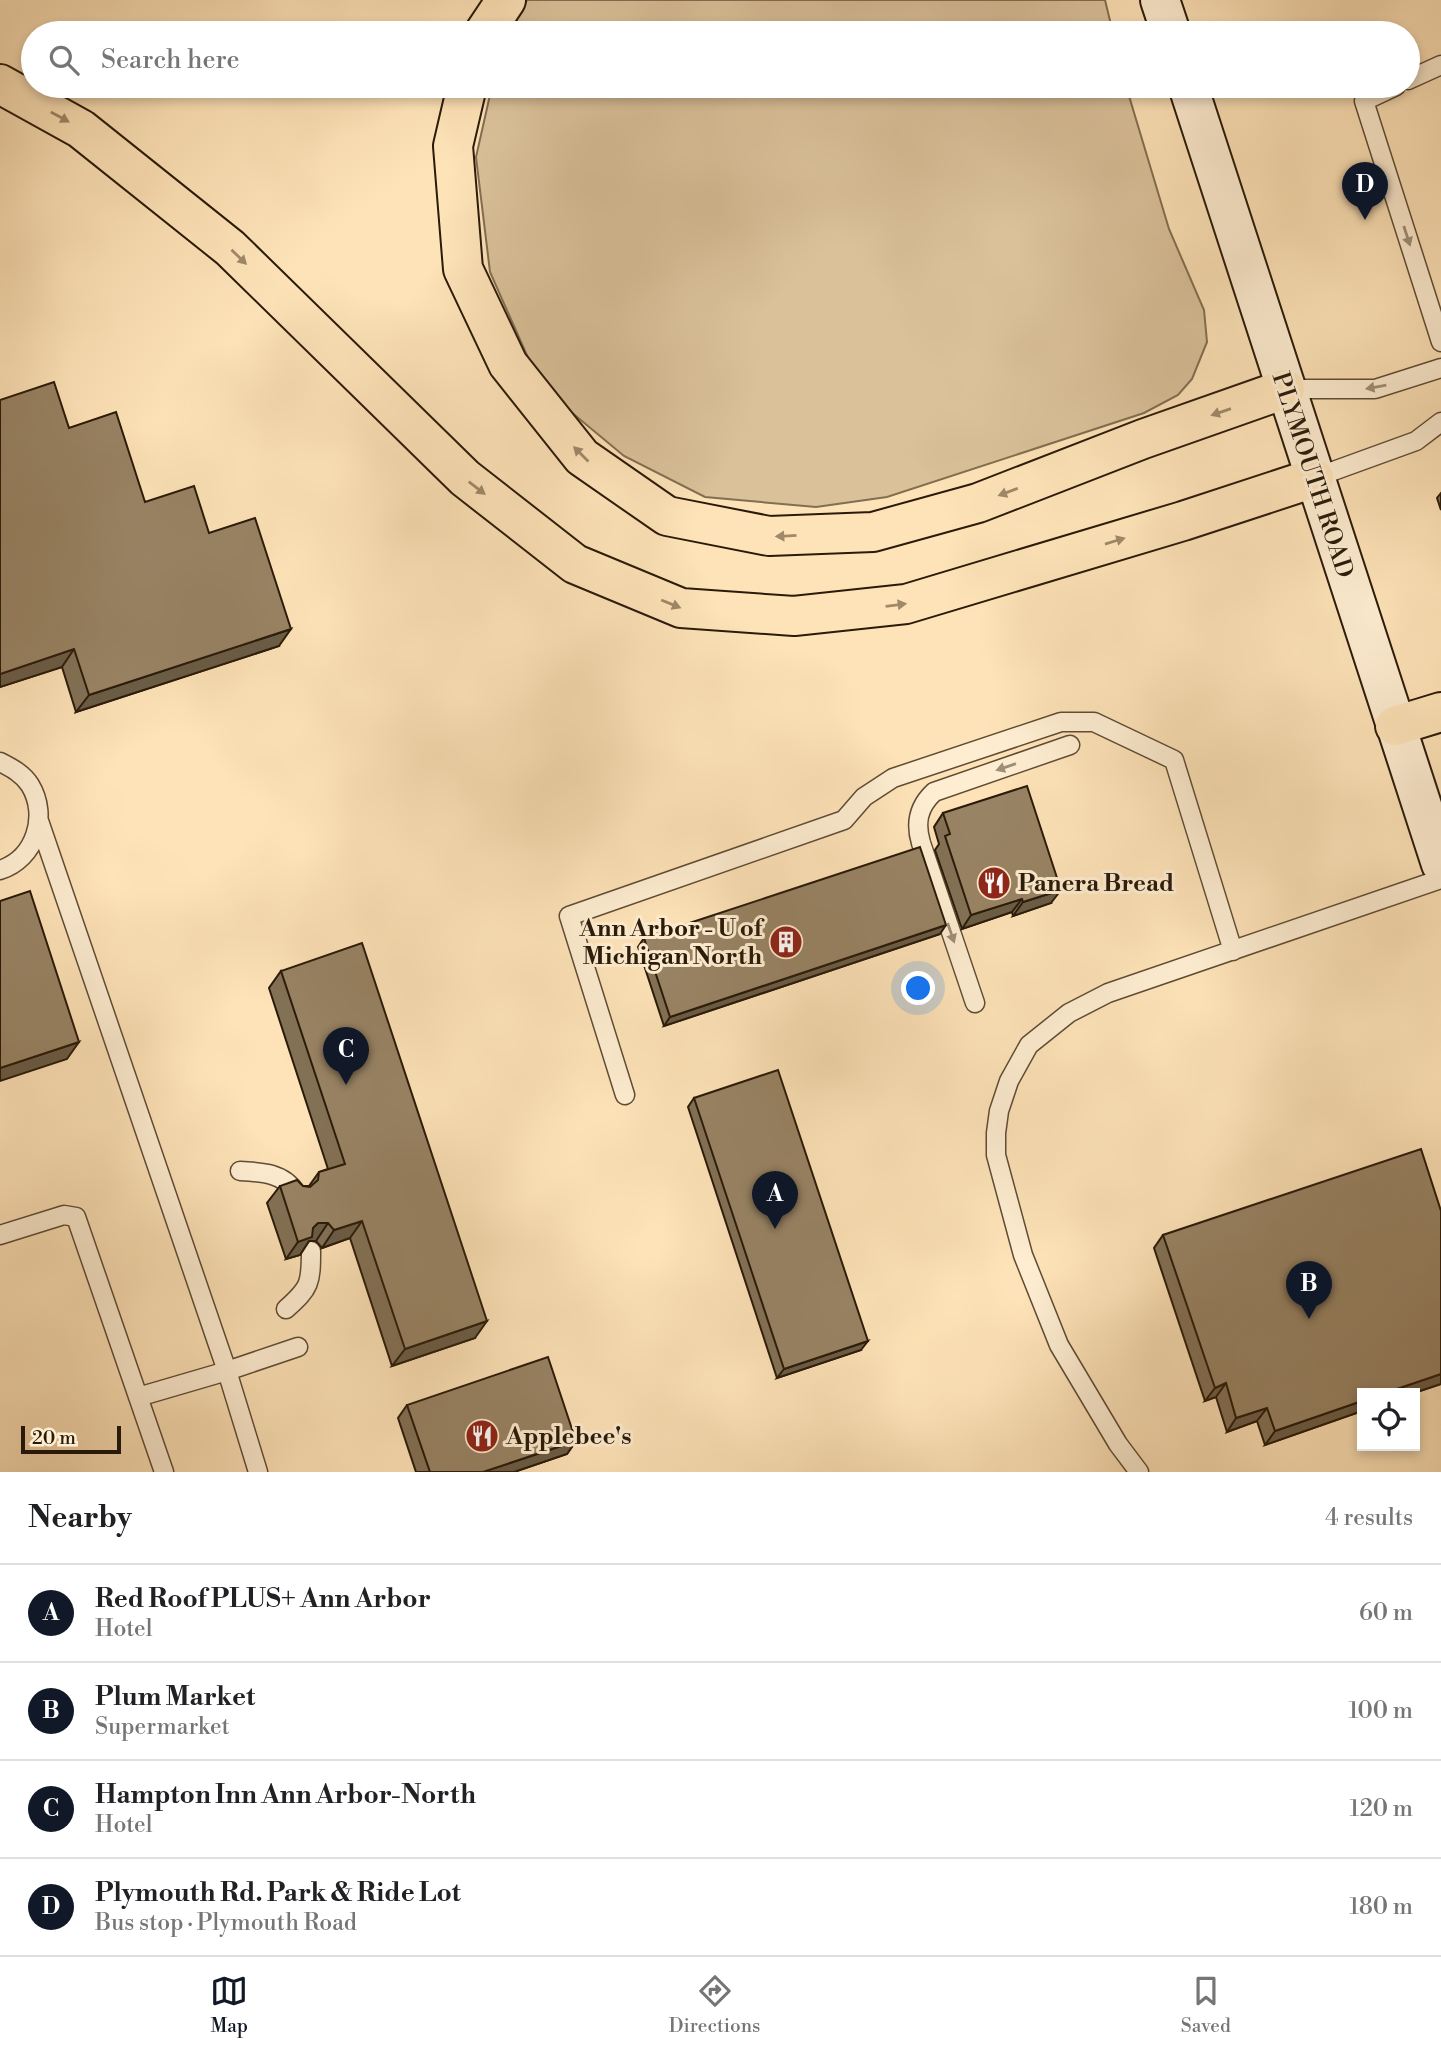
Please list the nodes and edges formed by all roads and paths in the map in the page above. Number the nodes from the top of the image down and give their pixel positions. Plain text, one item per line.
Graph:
1 (506, 0) edge
2 (1160, 0) edge
3 (492, 21) edge
4 (1167, 21) edge
5 (1441, 65) edge
6 (1420, 75) edge
7 (0, 84) edge
8 (21, 96) edge
9 (25, 98) edge
10 (464, 98) edge
11 (1192, 98) edge
12 (1370, 98) edge
13 (1441, 342) edge
14 (1441, 368) edge
15 (1285, 390) junction
16 (1441, 422) edge
17 (1314, 478) junction
18 (1441, 712) edge
19 (1395, 726) junction
20 (1070, 745) dead end
21 (0, 762) edge
22 (39, 821) junction
23 (1441, 864) edge
24 (0, 870) edge
25 (1441, 879) edge
26 (1233, 951) junction
27 (975, 1003) dead end
28 (625, 1095) dead end
29 (240, 1171) dead end
30 (296, 1194) edge
31 (0, 1236) edge
32 (311, 1251) edge
33 (286, 1310) dead end
34 (298, 1347) dead end
35 (227, 1371) junction
36 (138, 1397) junction
37 (164, 1472) edge
38 (258, 1472) edge
39 (1139, 1472) edge

1 - 3 highway
2 - 4 main road
5 - 6 lane
7 -> 8 highway
9 -> 17 highway
15 -> 10 highway
11 - 15 main road, PLYMOUTH ROAD
12 -> 13 lane
14 -> 15 lane
15 - 17 main road, PLYMOUTH ROAD
16 - 17 lane
17 - 19 main road, PLYMOUTH ROAD
18 - 19 highway
19 - 23 main road, PLYMOUTH ROAD
20 -> 27 lane
21 - 22 lane
22 - 24 lane
22 - 35 lane
25 - 26 lane
26 - 28 lane
26 - 39 lane
29 - 30 lane
31 - 36 lane
32 - 33 lane
34 - 35 lane
35 - 36 lane
35 - 38 lane
36 - 37 lane

